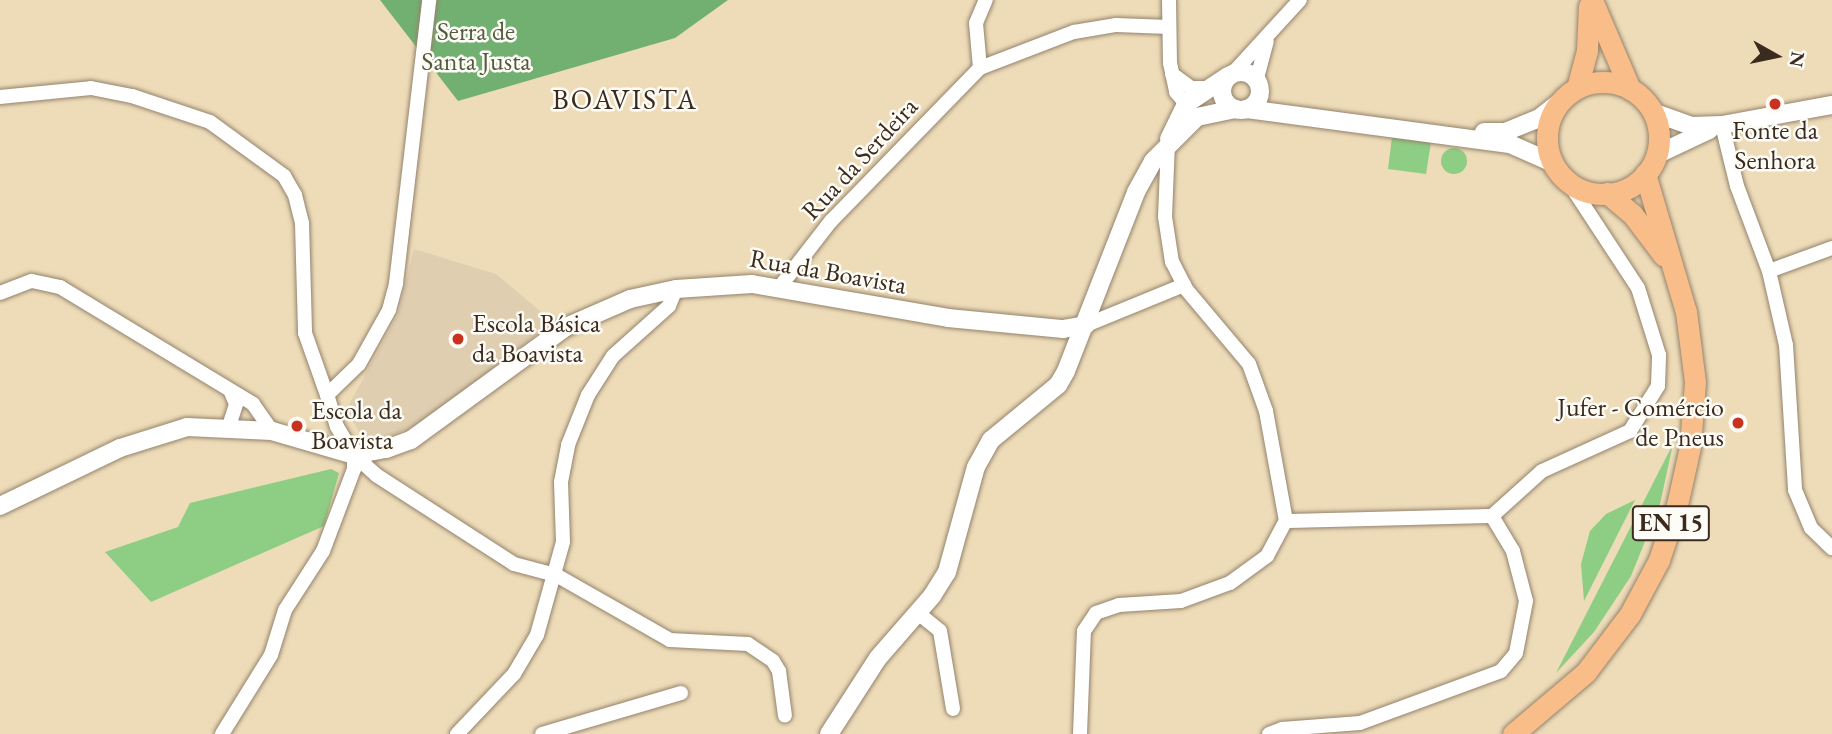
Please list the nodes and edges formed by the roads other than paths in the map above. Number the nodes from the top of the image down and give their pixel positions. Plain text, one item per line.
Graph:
1 (429, 0) edge
2 (986, 0) edge
3 (1169, 0) edge
4 (1300, 0) edge
5 (1591, 0) edge
6 (1168, 27) junction
7 (1268, 40) junction
8 (980, 68) junction
9 (1172, 74) junction
10 (1231, 74) junction
11 (1259, 84) junction
12 (1208, 88) junction
13 (1577, 88) junction
14 (1630, 89) junction
15 (0, 95) edge
16 (1560, 102) junction
17 (1179, 104) junction
18 (1832, 105) edge
19 (1240, 109) junction
20 (1212, 111) junction
21 (1652, 112) junction
22 (1311, 117) junction
23 (1722, 125) junction
24 (1435, 134) junction
25 (1168, 142) junction
26 (1656, 155) junction
27 (1560, 172) junction
28 (1645, 174) junction
29 (1607, 193) junction
30 (1832, 248) edge
31 (1668, 261) junction
32 (1769, 271) junction
33 (1184, 285) junction
34 (779, 288) junction
35 (676, 289) junction
36 (0, 293) edge
37 (1086, 325) junction
38 (231, 392) junction
39 (327, 395) junction
40 (229, 426) junction
41 (272, 431) junction
42 (354, 456) junction
43 (0, 506) edge
44 (1492, 516) junction
45 (1286, 521) junction
46 (1832, 548) edge
47 (555, 575) junction
48 (918, 613) junction
49 (681, 693) dead end
50 (953, 709) dead end
51 (785, 716) dead end
52 (222, 734) edge
53 (457, 734) edge
54 (542, 734) edge
55 (829, 734) edge
56 (1080, 734) edge
57 (1269, 734) edge
58 (1513, 734) edge

1 - 39 street
2 - 8 street
3 - 6 street
4 - 7 street
5 - 13 main road
5 - 14 main road
6 - 8 street, Rua da Serdeira
6 - 9 street
7 - 10 street
7 - 11 street
8 - 34 street, Rua da Serdeira
9 - 12 street
9 - 17 street
10 - 11 street
10 - 12 street
10 - 19 street
11 - 19 street
11 - 22 street
12 - 17 street
13 - 14 main road
13 - 16 main road
14 - 21 main road
15 - 39 street
16 - 24 street
16 - 27 main road
17 - 20 street
17 - 25 street
18 - 23 street
19 - 20 street
19 - 22 street
20 - 25 street
21 - 23 street
21 - 26 main road
22 - 24 street
23 - 26 street
23 - 32 street
24 - 27 street
25 - 33 street
25 - 37 street
26 - 28 main road
27 - 29 main road
27 - 44 street
28 - 29 main road
28 - 31 main road, EN 15
29 - 31 main road, EN 15
30 - 32 street
31 - 58 main road, EN 15
32 - 46 street
33 - 37 street, Rua da Boavista
33 - 45 street
34 - 35 street, Rua da Boavista
34 - 37 street, Rua da Boavista
35 - 42 street, Rua da Boavista
35 - 47 street
36 - 38 street
37 - 48 street
38 - 40 street
38 - 41 street
39 - 42 street
40 - 41 street
40 - 43 street
41 - 42 street
42 - 47 street
42 - 52 street
44 - 45 street
44 - 57 street
45 - 56 street
47 - 51 street
47 - 53 street
48 - 50 street
48 - 55 street
49 - 54 street

